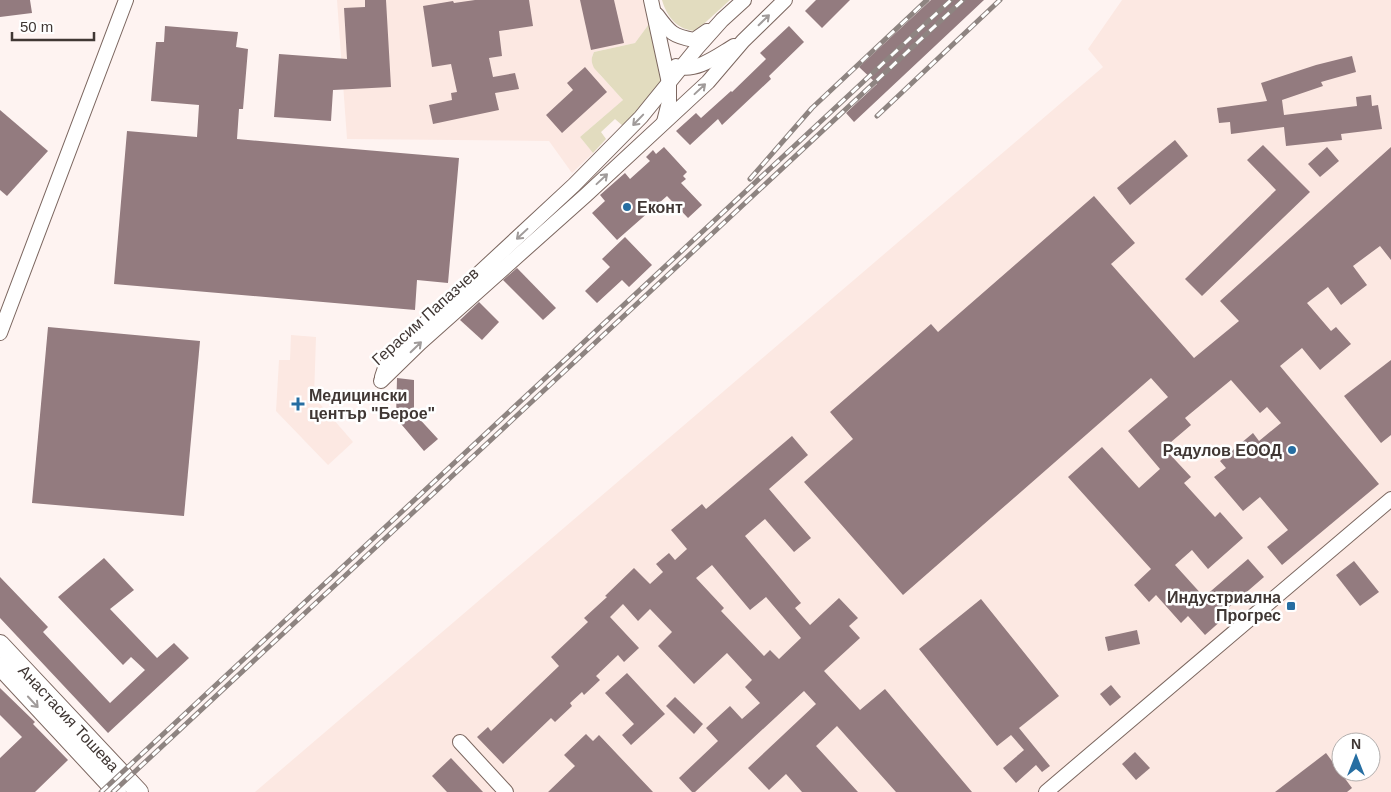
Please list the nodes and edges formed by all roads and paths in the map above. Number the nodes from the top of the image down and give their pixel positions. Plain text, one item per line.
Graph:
1 (126, 0) edge
2 (744, 0) edge
3 (785, 0) edge
4 (652, 5) edge
5 (722, 20) junction
6 (743, 41) junction
7 (664, 57) junction
8 (681, 68) junction
9 (669, 83) junction
10 (664, 122) junction
11 (574, 185) junction
12 (586, 195) junction
13 (0, 333) edge
14 (1391, 499) edge
15 (0, 644) edge
16 (0, 666) edge
17 (460, 742) dead end
18 (117, 792) edge
19 (138, 792) edge
20 (506, 792) edge
21 (1046, 792) edge

1 - 13 street
2 - 5 street, Герасим Папазчев
6 -> 3 street, Герасим Папазчев
4 - 5 street
4 - 7 street
5 - 8 street, Герасим Папазчев
6 - 8 street
10 -> 6 street, Герасим Папазчев
7 - 8 street
7 - 9 street
8 - 9 street, Герасим Папазчев
9 - 10 street
9 -> 11 street, Герасим Папазчев
12 -> 10 street, Герасим Папазчев
11 - 12 street
11 -> 12 street, Герасим Папазчев
14 - 21 street
15 - 19 main road, Анастасия Тошева
16 -> 18 main road, Анастасия Тошева
17 - 20 street

